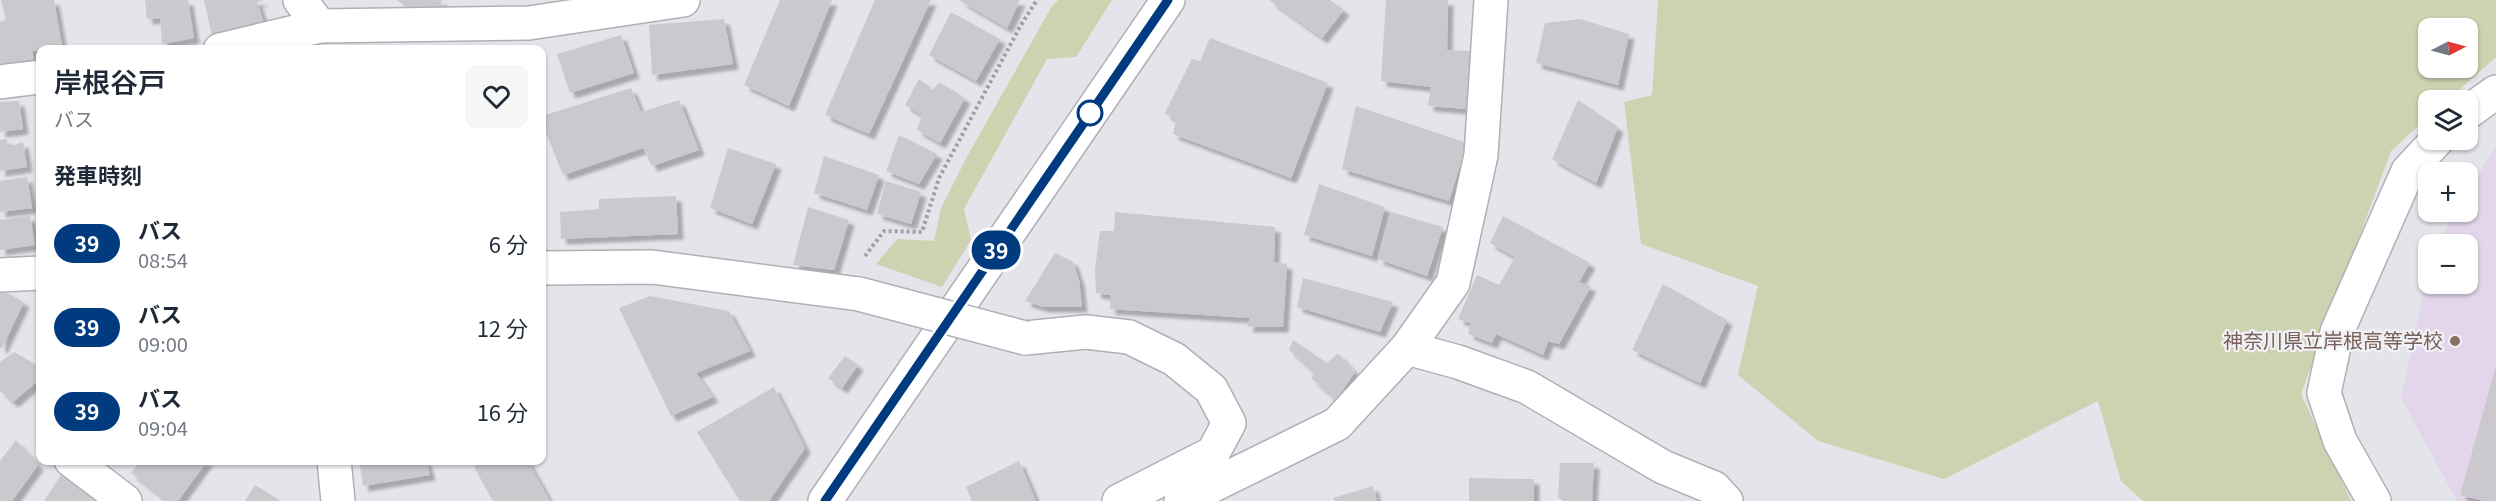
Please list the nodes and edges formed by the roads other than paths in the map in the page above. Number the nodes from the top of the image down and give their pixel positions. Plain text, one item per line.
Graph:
1 (300, 0) edge
2 (683, 0) edge
3 (1168, 0) edge
4 (1491, 0) edge
5 (320, 26) junction
6 (241, 45) edge
7 (36, 78) edge
8 (0, 82) edge
9 (2496, 92) edge
10 (2478, 105) edge
11 (2428, 150) edge
12 (546, 268) edge
13 (36, 273) edge
14 (0, 274) edge
15 (1407, 348) junction
16 (78, 465) edge
17 (334, 465) edge
18 (125, 501) edge
19 (338, 501) edge
20 (825, 501) edge
21 (1119, 501) edge
22 (1181, 501) edge
23 (1726, 501) edge
24 (2374, 501) edge

1 - 5 street
2 - 5 street
3 - 20 street
4 - 15 street
5 - 6 street
7 - 8 street
9 - 10 street
11 - 24 street
12 - 21 street, bridge
13 - 14 street
15 - 22 street
15 - 23 street
16 - 18 street
17 - 19 street

